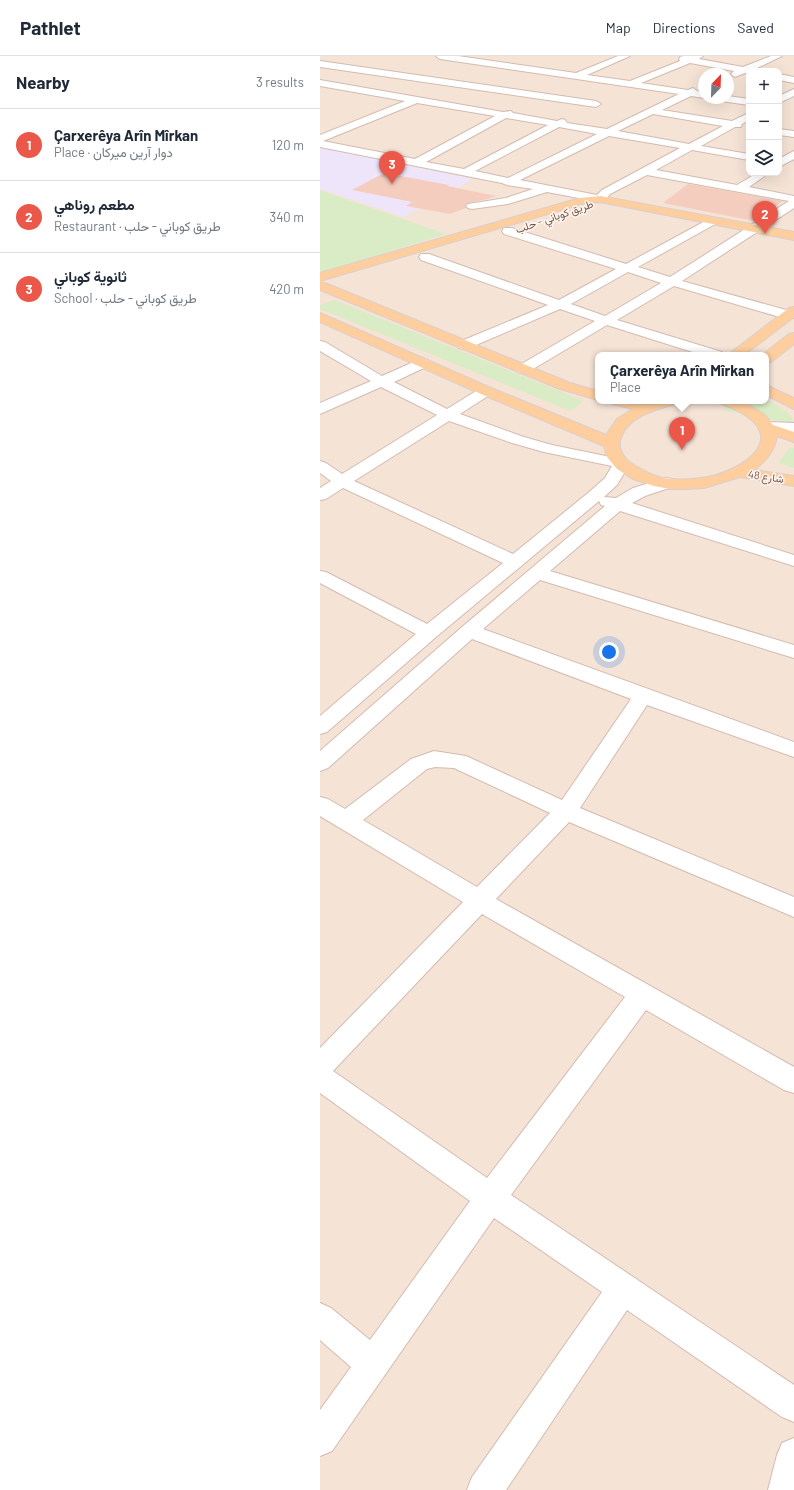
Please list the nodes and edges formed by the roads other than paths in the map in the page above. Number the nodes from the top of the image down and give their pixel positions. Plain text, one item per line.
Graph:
1 (440, 56) edge
2 (626, 56) edge
3 (699, 56) edge
4 (778, 56) edge
5 (675, 57) dead end
6 (689, 60) junction
7 (540, 62) dead end
8 (320, 64) edge
9 (507, 66) junction
10 (753, 68) edge
11 (528, 69) junction
12 (746, 71) edge
13 (746, 71) edge
14 (734, 75) edge
15 (578, 76) junction
16 (782, 78) edge
17 (794, 80) edge
18 (320, 83) edge
19 (459, 83) junction
20 (632, 84) junction
21 (698, 89) edge
22 (617, 92) dead end
23 (794, 92) edge
24 (688, 93) junction
25 (698, 94) edge
26 (543, 96) junction
27 (782, 98) edge
28 (415, 99) junction
29 (734, 100) edge
30 (530, 102) dead end
31 (746, 102) edge
32 (517, 108) dead end
33 (584, 111) dead end
34 (652, 111) junction
35 (504, 115) junction
36 (571, 117) dead end
37 (746, 118) edge
38 (558, 124) junction
39 (733, 124) junction
40 (746, 126) edge
41 (606, 132) junction
42 (782, 132) edge
43 (794, 134) edge
44 (320, 139) edge
45 (320, 144) edge
46 (690, 147) junction
47 (794, 154) edge
48 (746, 156) edge
49 (782, 161) edge
50 (782, 163) edge
51 (416, 164) junction
52 (794, 165) edge
53 (644, 171) junction
54 (464, 173) junction
55 (759, 176) edge
56 (507, 182) junction
57 (545, 188) junction
58 (739, 189) junction
59 (600, 199) junction
60 (794, 199) edge
61 (794, 203) edge
62 (472, 206) dead end
63 (713, 221) junction
64 (756, 229) junction
65 (508, 231) junction
66 (794, 236) edge
67 (425, 257) junction
68 (628, 268) junction
69 (672, 282) junction
70 (322, 284) edge
71 (561, 304) junction
72 (791, 313) edge
73 (320, 317) edge
74 (607, 321) junction
75 (794, 337) edge
76 (464, 344) junction
77 (320, 345) edge
78 (707, 352) edge
79 (739, 352) edge
80 (769, 357) edge
81 (423, 363) junction
82 (523, 369) junction
83 (381, 381) junction
84 (595, 381) edge
85 (565, 386) junction
86 (486, 391) junction
87 (769, 391) edge
88 (595, 395) edge
89 (632, 404) edge
90 (658, 404) edge
91 (737, 404) edge
92 (794, 404) edge
93 (752, 406) edge
94 (648, 407) junction
95 (320, 409) edge
96 (448, 415) junction
97 (768, 428) junction
98 (794, 428) edge
99 (794, 437) edge
100 (611, 443) junction
101 (620, 464) junction
102 (320, 466) edge
103 (737, 472) junction
104 (794, 480) edge
105 (342, 481) junction
106 (666, 483) junction
107 (320, 494) edge
108 (594, 497) junction
109 (617, 504) junction
110 (794, 561) edge
111 (515, 562) junction
112 (537, 573) junction
113 (320, 576) edge
114 (469, 631) junction
115 (429, 632) junction
116 (794, 652) edge
117 (643, 696) junction
118 (320, 727) edge
119 (794, 750) edge
120 (320, 763) edge
121 (320, 805) edge
122 (566, 811) junction
123 (346, 821) junction
124 (480, 901) junction
125 (794, 907) edge
126 (643, 994) junction
127 (320, 1066) edge
128 (320, 1077) edge
129 (794, 1081) edge
130 (490, 1198) junction
131 (623, 1289) junction
132 (320, 1319) edge
133 (372, 1363) junction
134 (794, 1405) edge
135 (320, 1439) edge
136 (794, 1455) edge
137 (485, 1490) edge
138 (786, 1490) edge

1 - 9 street
2 - 15 street
3 - 6 street
4 - 10 street
5 - 6 street
6 - 12 street
6 - 20 street
7 - 11 street
8 - 19 street
9 - 11 street
9 - 19 street
11 - 15 street
13 - 14 street
15 - 20 street
15 - 26 street
16 - 17 street
18 - 28 street
19 - 26 street
19 - 28 street
20 - 22 street
20 - 24 street
21 - 24 street
23 - 27 street
24 - 25 street
24 - 34 street
26 - 30 street
26 - 33 street
28 - 35 street
28 - 44 street
29 - 31 street
32 - 35 street
34 - 39 street
34 - 41 street
35 - 38 street
35 - 51 street
36 - 38 street
37 - 39 street
38 - 41 street
38 - 54 street
39 - 40 street
39 - 46 street
41 - 46 street
41 - 56 street
42 - 43 street
45 - 51 street
46 - 48 street
46 - 53 street
47 - 49 street
50 - 52 street
51 - 54 street
53 - 58 street
53 - 59 street
54 - 56 street
55 - 58 street
56 - 57 street
57 - 59 street
57 - 62 street
58 - 60 street
59 - 63 main road
59 - 65 main road, طريق كوباني - حلب
59 - 70 main road, طريق كوباني - حلب
61 - 64 street
63 - 64 main road
63 - 68 street
64 - 66 main road
64 - 69 street
65 - 67 main road, طريق كوباني - حلب
65 - 68 street
67 - 70 main road, طريق كوباني - حلب
67 - 71 street
68 - 69 street
68 - 71 street
69 - 72 street
69 - 74 street
70 - 76 main road
71 - 74 street
71 - 76 street
72 - 79 main road
73 - 81 main road
74 - 78 street
74 - 82 street
75 - 80 main road
76 - 82 main road
77 - 83 street
81 - 83 street
81 - 86 main road
82 - 85 main road
83 - 95 street
83 - 96 street
84 - 85 main road
85 - 88 main road
86 - 96 street
86 - 100 main road
87 - 92 main road
89 - 94 main road
90 - 94 main road
91 - 93 main road
93 - 97 main road
94 - 100 main road
96 - 101 street
96 - 105 street
97 - 98 street
97 - 99 main road
97 - 103 main road
100 - 101 main road
101 - 106 main road
101 - 108 street
102 - 105 street
103 - 104 main road, 48 شارع
103 - 106 main road
105 - 107 street
105 - 111 street
106 - 109 street
108 - 109 street
108 - 111 street
109 - 110 street
109 - 112 street
111 - 115 street
112 - 114 street
112 - 116 street
113 - 115 street
114 - 117 street
114 - 120 street
115 - 118 street
117 - 119 street
117 - 122 street
121 - 123 street
122 - 123 street
122 - 124 street
122 - 125 street
123 - 124 street
124 - 126 street
124 - 127 street
126 - 129 street
126 - 130 street
128 - 130 street
130 - 131 street
130 - 133 street
131 - 134 street
131 - 137 street
132 - 133 street
133 - 135 street
136 - 138 street

